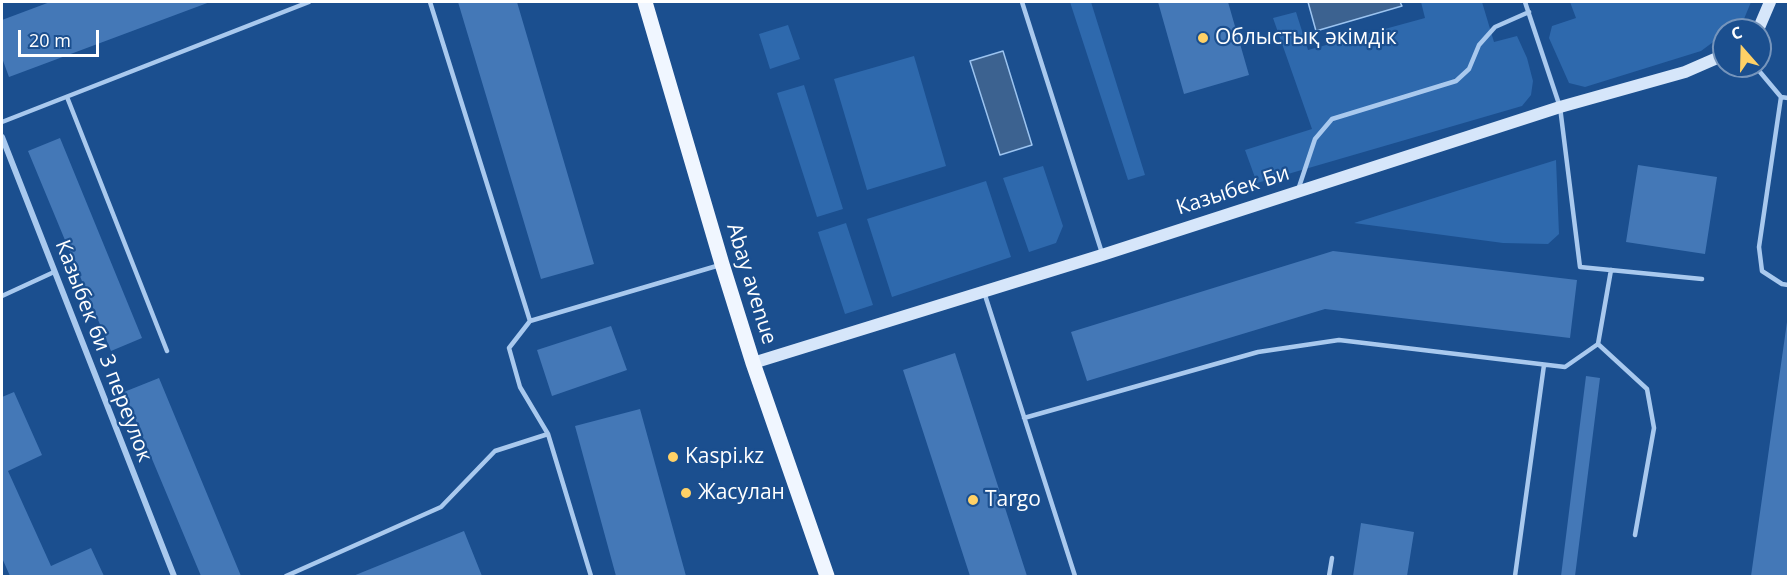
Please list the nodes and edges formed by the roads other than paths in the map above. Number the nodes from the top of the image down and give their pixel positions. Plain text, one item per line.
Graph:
1 (309, 2) edge
2 (430, 2) edge
3 (645, 2) edge
4 (1022, 2) edge
5 (1526, 2) edge
6 (1770, 2) edge
7 (1528, 12) junction
8 (1763, 18) edge
9 (1712, 60) edge
10 (1765, 78) edge
11 (67, 97) junction
12 (1780, 97) junction
13 (1788, 99) edge
14 (1560, 106) junction
15 (2, 122) edge
16 (2, 138) edge
17 (1298, 190) junction
18 (1102, 255) junction
19 (722, 264) junction
20 (1611, 270) junction
21 (54, 272) junction
22 (1702, 279) dead end
23 (1788, 285) edge
24 (984, 292) junction
25 (2, 296) edge
26 (530, 321) junction
27 (1598, 344) junction
28 (167, 351) dead end
29 (753, 363) junction
30 (1544, 365) junction
31 (1024, 418) junction
32 (548, 434) junction
33 (1635, 535) dead end
34 (1332, 558) dead end
35 (174, 576) edge
36 (286, 576) edge
37 (591, 576) edge
38 (826, 576) edge
39 (1075, 576) edge
40 (1329, 576) edge
41 (1515, 576) edge

1 - 11 lane
2 - 26 lane
3 - 19 main road, Abay avenue
4 - 18 lane
5 - 7 lane
6 - 8 street
7 - 14 lane
7 - 17 lane
9 - 14 street, Казыбек Би
10 - 12 lane
11 - 15 lane
11 - 28 lane
12 - 13 lane
12 - 23 lane
14 - 17 street, Казыбек Би
14 - 20 lane
16 - 21 street, Казыбек би 3 переулок
17 - 18 street, Казыбек Би
18 - 24 street, Казыбек Би
19 - 26 lane
19 - 29 main road, Abay avenue
20 - 22 lane
20 - 27 lane
21 - 25 lane
21 - 35 street, Казыбек би 3 переулок
24 - 29 street, Казыбек Би
24 - 31 lane
26 - 32 lane
27 - 30 lane
27 - 33 lane
29 - 38 main road, Abay avenue
30 - 31 lane
30 - 41 lane
31 - 39 lane
32 - 36 lane
32 - 37 lane
34 - 40 lane

